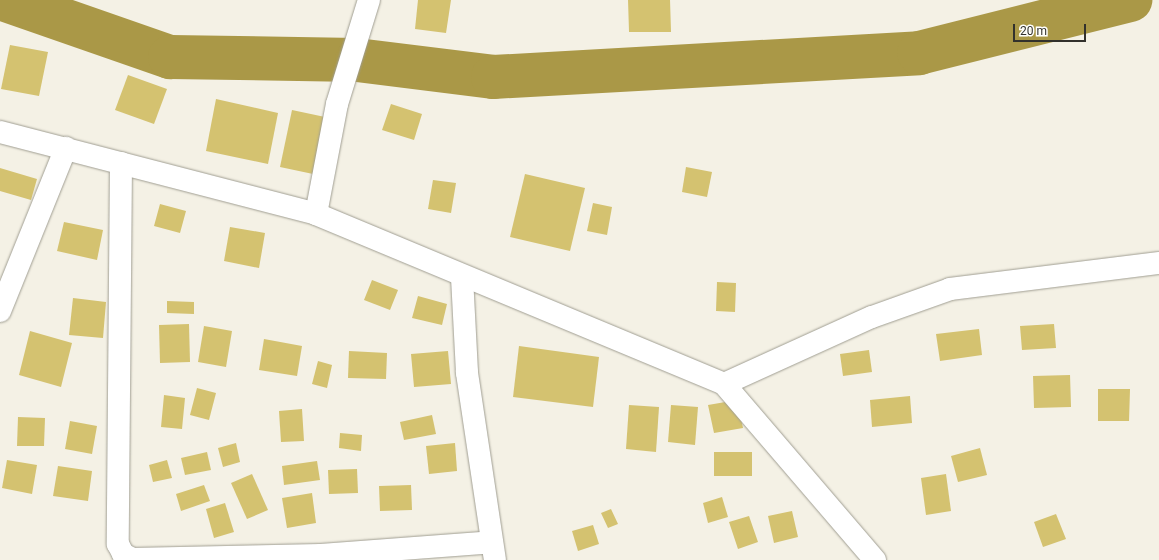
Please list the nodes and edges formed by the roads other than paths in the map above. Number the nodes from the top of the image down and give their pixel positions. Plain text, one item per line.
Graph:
1 (369, 0) edge
2 (0, 132) edge
3 (66, 148) junction
4 (121, 164) junction
5 (316, 214) junction
6 (1159, 263) edge
7 (462, 277) junction
8 (0, 311) edge
9 (724, 384) junction
10 (493, 551) edge
11 (876, 560) edge

1 - 5 street
2 - 3 street
3 - 4 street
3 - 8 street
4 - 5 street
4 - 10 street
5 - 7 street
6 - 9 street
7 - 9 street
7 - 10 street
9 - 11 street

